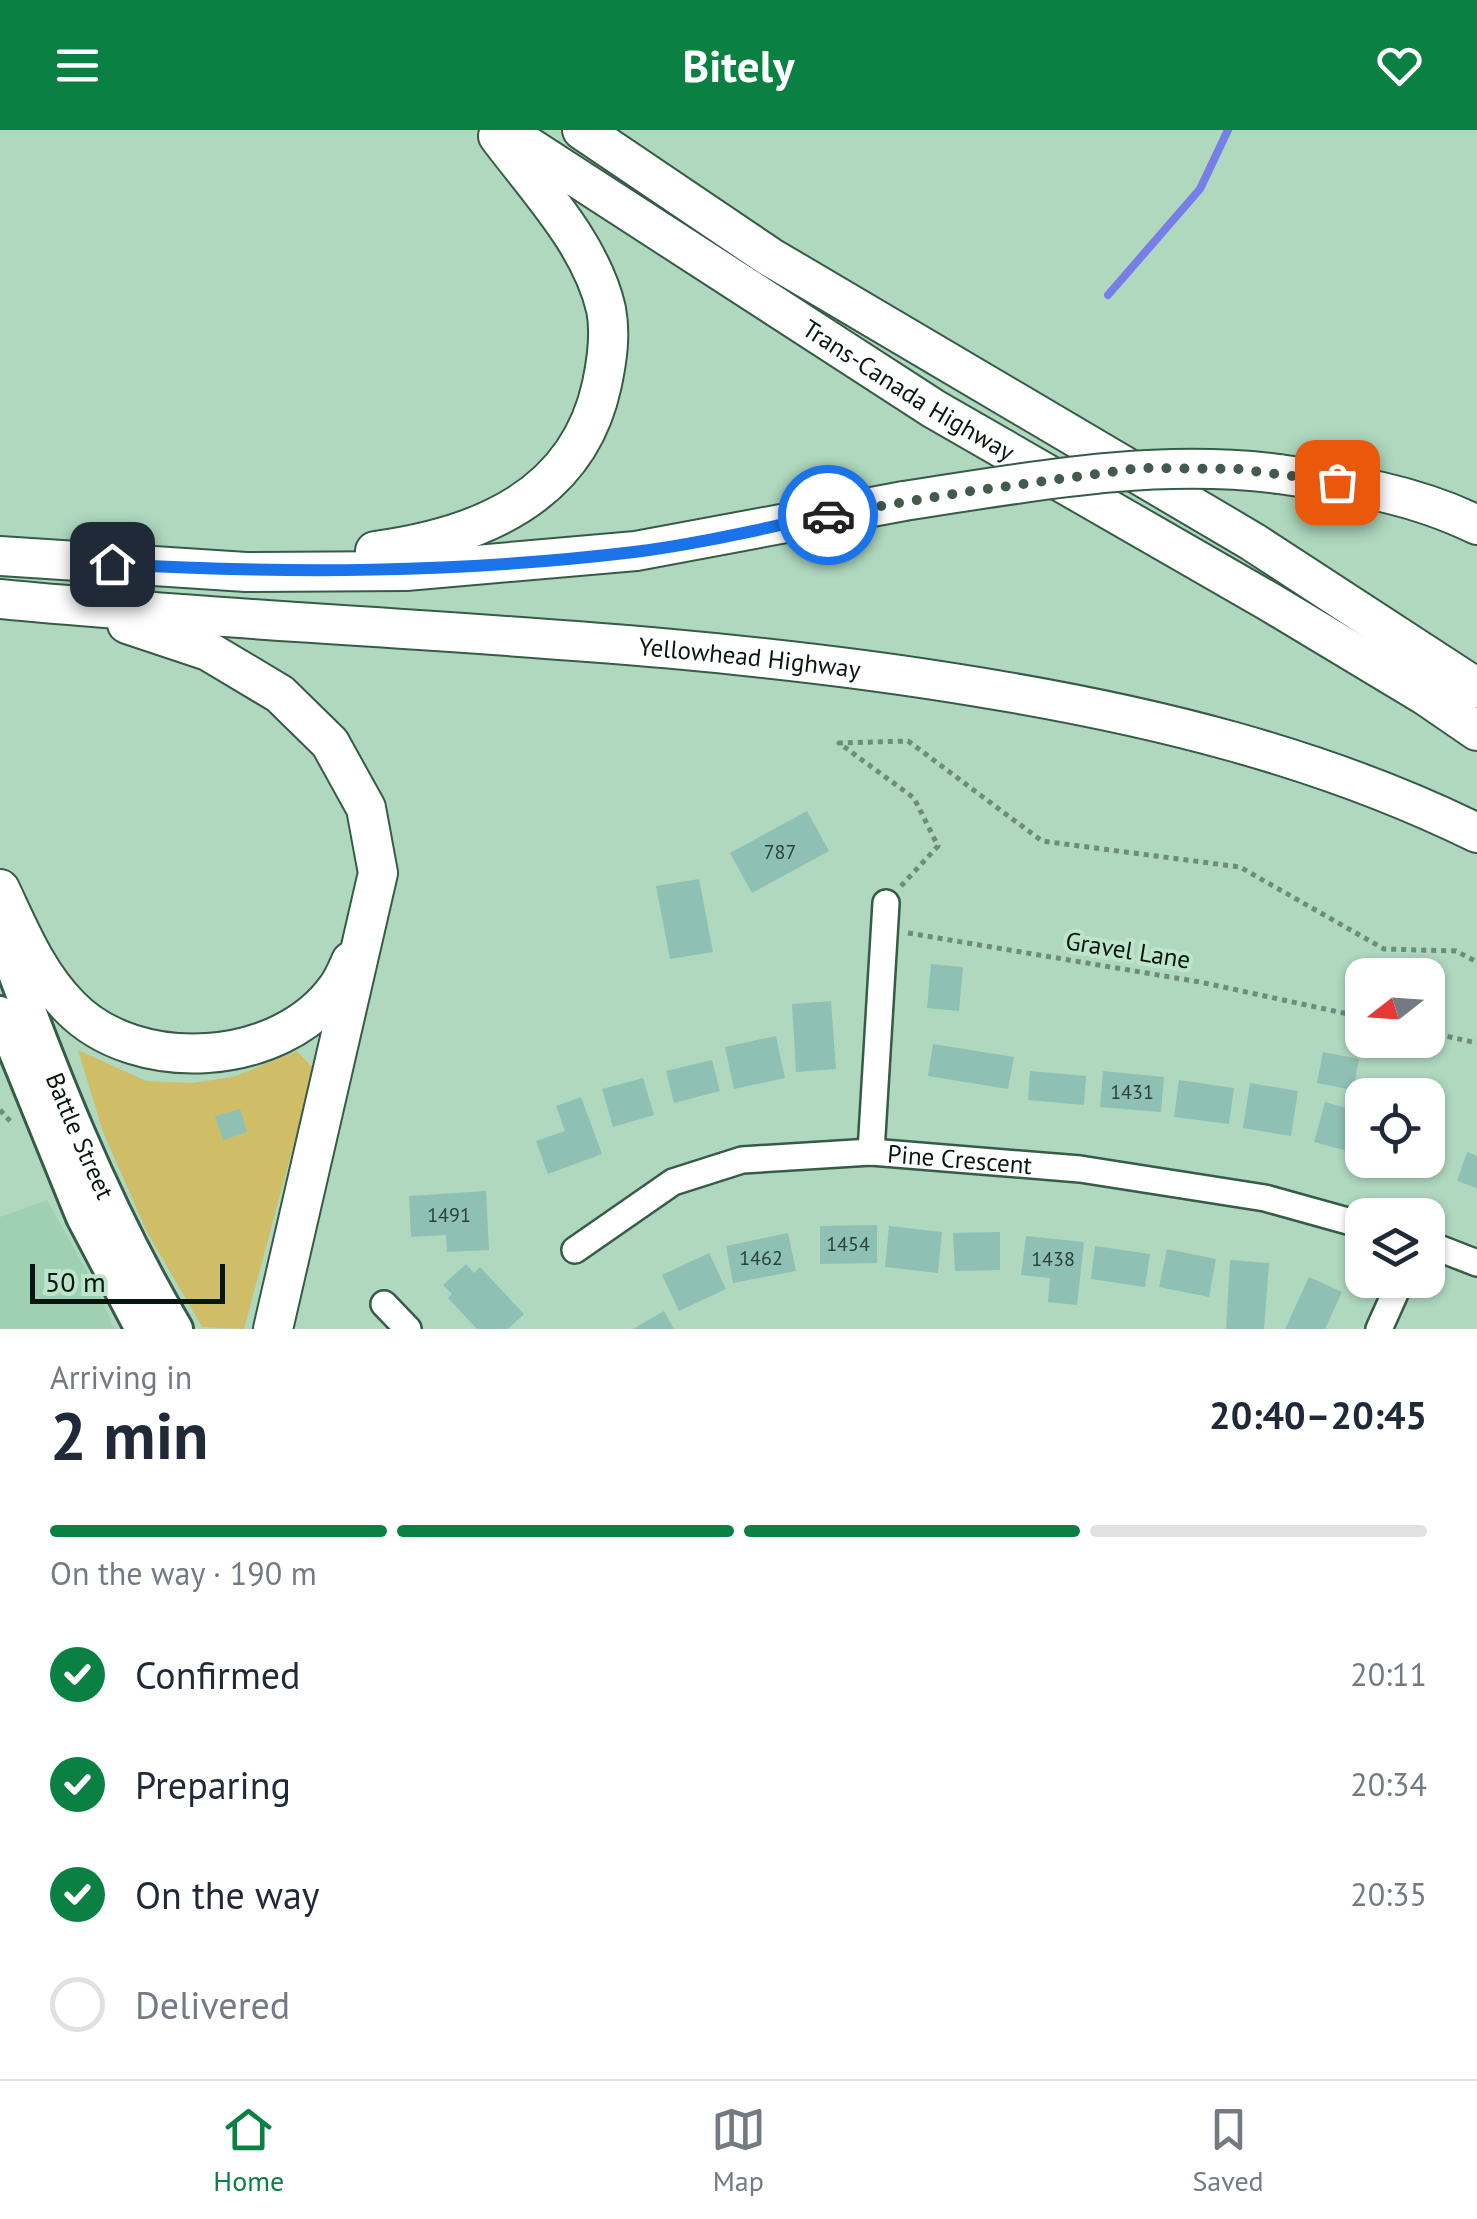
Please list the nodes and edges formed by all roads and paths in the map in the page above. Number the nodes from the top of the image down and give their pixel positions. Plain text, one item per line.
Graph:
1 (494, 130) edge
2 (503, 130) edge
3 (582, 130) edge
4 (1477, 525) edge
5 (0, 556) edge
6 (79, 561) junction
7 (0, 600) edge
8 (80, 607) junction
9 (1477, 688) edge
10 (1477, 732) edge
11 (1477, 832) edge
12 (0, 889) edge
13 (886, 916) junction
14 (366, 932) junction
15 (0, 933) edge
16 (1477, 962) edge
17 (0, 1013) edge
18 (1345, 1013) edge
19 (1445, 1036) edge
20 (1477, 1044) edge
21 (0, 1110) edge
22 (12, 1122) dead end
23 (871, 1152) junction
24 (1345, 1220) edge
25 (574, 1250) dead end
26 (1445, 1251) edge
27 (1477, 1263) edge
28 (122, 1295) junction
29 (1393, 1298) edge
30 (384, 1304) dead end
31 (134, 1329) edge
32 (142, 1329) edge
33 (176, 1329) edge
34 (274, 1329) edge
35 (408, 1329) edge
36 (1379, 1329) edge

1 - 6 highway
2 - 10 highway, Trans-Canada Highway
3 - 9 highway, Trans-Canada Highway
4 - 6 highway, bridge
5 - 6 highway
7 - 8 highway, Yellowhead Highway
8 - 11 highway, Yellowhead Highway
8 - 14 highway
12 - 14 highway
13 - 16 path
13 - 18 path, Gravel Lane
13 - 23 street
14 - 34 highway
15 - 33 main road, Battle Street
17 - 28 main road, Battle Street
19 - 20 path
21 - 22 path
23 - 24 street, Pine Crescent
23 - 25 street, Pine Crescent
26 - 27 street
28 - 31 main road
28 - 32 main road, Battle Street
29 - 36 street
30 - 35 street

